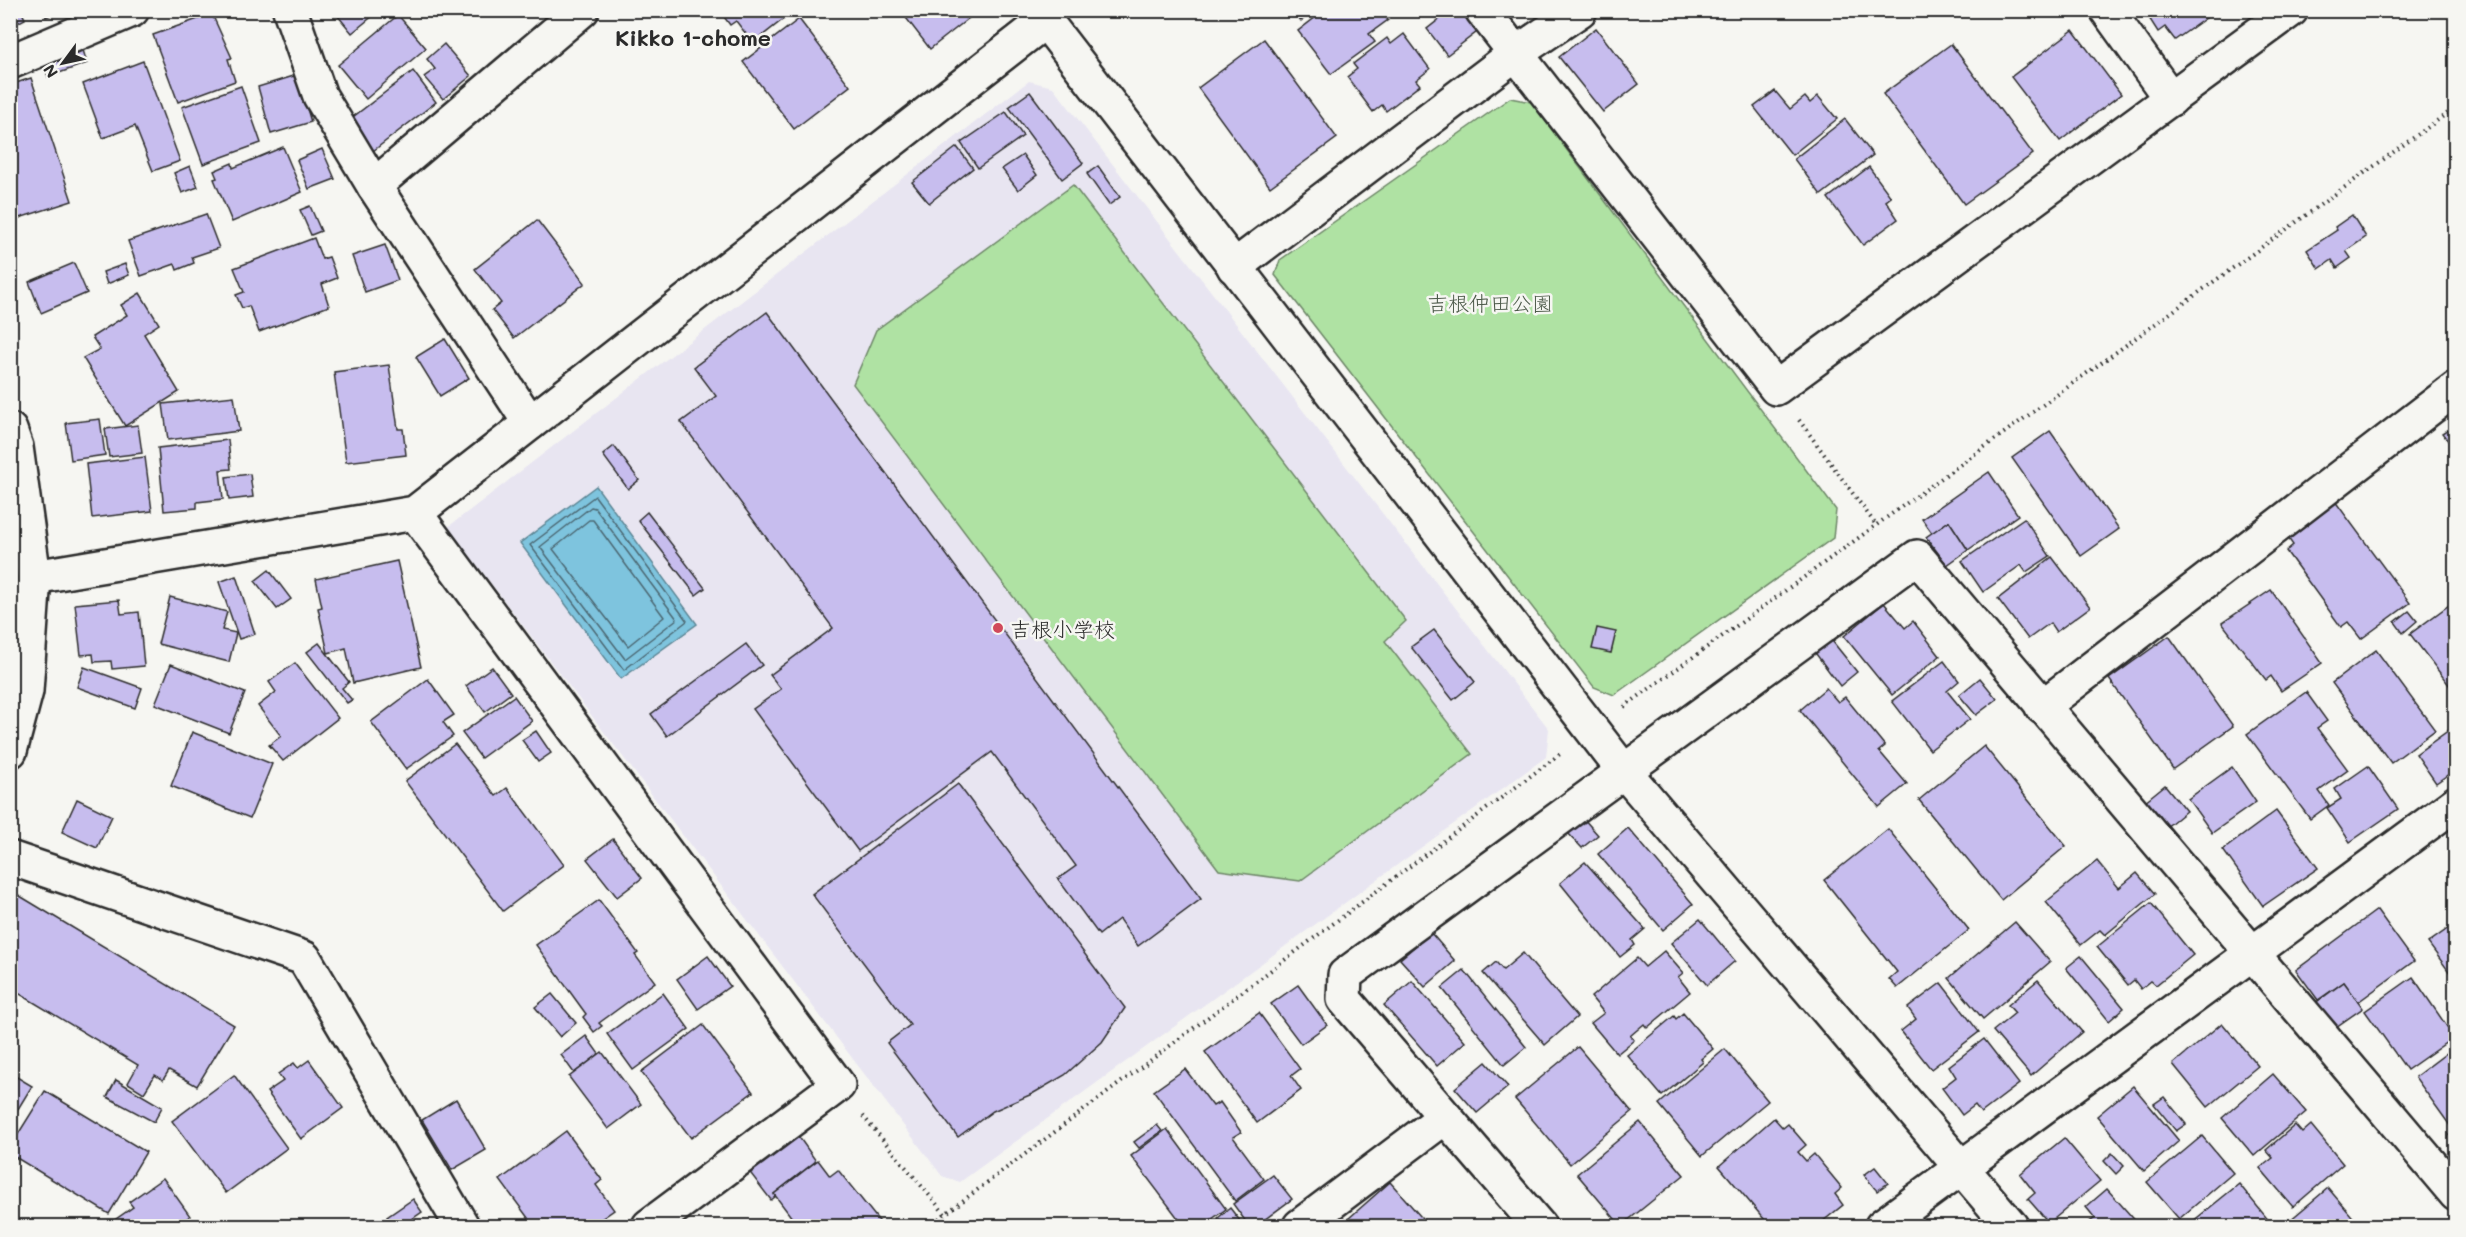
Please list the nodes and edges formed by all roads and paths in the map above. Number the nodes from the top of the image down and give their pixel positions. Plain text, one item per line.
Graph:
1 (132, 10) edge
2 (290, 10) edge
3 (582, 10) edge
4 (1482, 10) edge
5 (1580, 10) edge
6 (2107, 10) edge
7 (2291, 10) edge
8 (1041, 16) edge
9 (1515, 54) junction
10 (10, 62) edge
11 (2171, 99) junction
12 (2456, 107) edge
13 (374, 186) junction
14 (1234, 267) junction
15 (1776, 388) junction
16 (2456, 388) edge
17 (530, 423) junction
18 (10, 430) edge
19 (415, 513) junction
20 (1876, 525) junction
21 (34, 577) junction
22 (2042, 707) junction
23 (1592, 730) junction
24 (10, 751) edge
25 (1623, 770) junction
26 (2456, 803) edge
27 (10, 858) edge
28 (2250, 953) junction
29 (838, 1085) junction
30 (1445, 1117) junction
31 (1962, 1168) junction
32 (2456, 1194) edge
33 (945, 1214) junction
34 (462, 1227) edge
35 (649, 1227) edge
36 (929, 1227) edge
37 (1300, 1227) edge
38 (1539, 1227) edge
39 (1882, 1227) edge
40 (2011, 1227) edge

1 - 10 street
2 - 13 street
3 - 13 street
4 - 9 street
5 - 9 street
6 - 11 street
7 - 11 street
8 - 14 street
8 - 17 street
9 - 14 street
9 - 15 street
11 - 15 street
12 - 20 path
13 - 17 street
14 - 23 street
15 - 20 path
16 - 22 street
17 - 19 street
18 - 21 street
19 - 21 street
19 - 29 street
20 - 23 path
21 - 24 street
22 - 25 street
22 - 28 street
23 - 25 street
23 - 33 path
25 - 30 street
25 - 31 street
26 - 28 street
27 - 34 street
28 - 31 street
28 - 32 street
29 - 33 path
29 - 35 street
30 - 37 street
30 - 38 street
31 - 39 street
31 - 40 street
33 - 36 path

